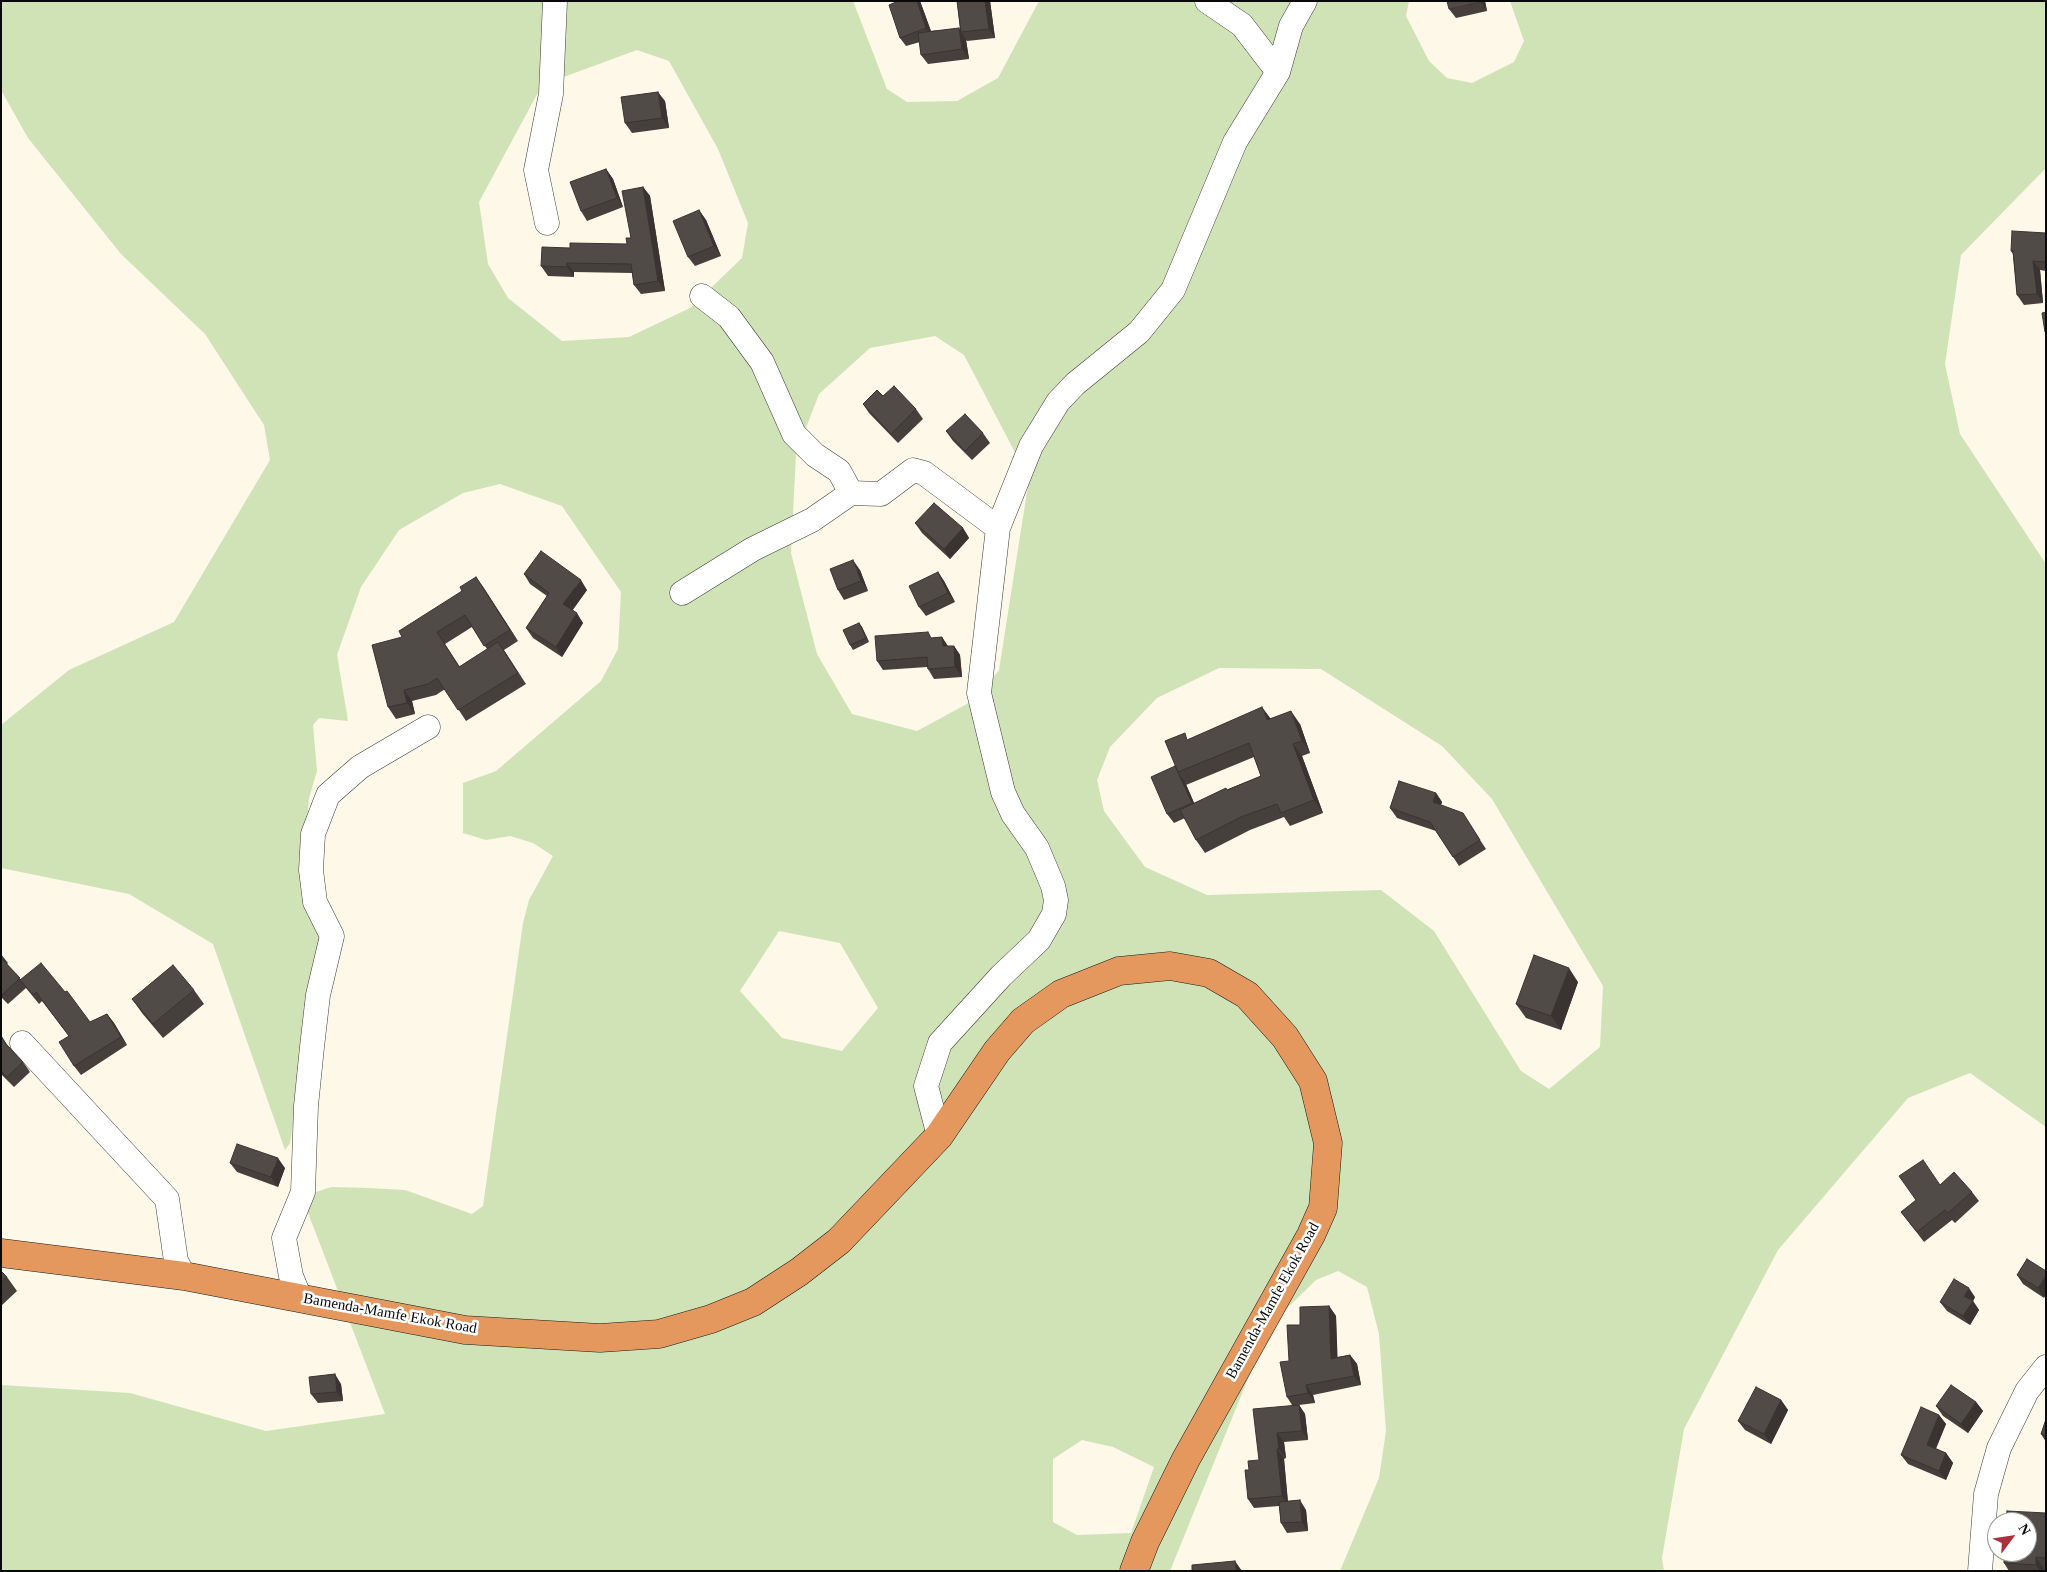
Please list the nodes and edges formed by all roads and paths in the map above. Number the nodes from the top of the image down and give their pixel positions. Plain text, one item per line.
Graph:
1 (555, 1) edge
2 (1208, 1) edge
3 (1305, 1) edge
4 (1278, 72) junction
5 (547, 222) dead end
6 (702, 296) dead end
7 (851, 493) junction
8 (998, 528) junction
9 (682, 593) dead end
10 (428, 727) dead end
11 (22, 1043) dead end
12 (939, 1136) junction
13 (1, 1253) edge
14 (184, 1276) junction
15 (300, 1298) junction
16 (2046, 1367) edge
17 (1134, 1571) edge
18 (1980, 1571) edge

1 - 5 street
2 - 4 street
3 - 4 street
4 - 8 street
6 - 7 street
7 - 8 street
7 - 9 street
8 - 12 street
10 - 15 street
11 - 14 street
12 - 15 highway, Bamenda-Mamfe Ekok Road
12 - 17 highway, Bamenda-Mamfe Ekok Road
13 - 14 highway, Bamenda-Mamfe Ekok Road
14 - 15 highway, Bamenda-Mamfe Ekok Road
16 - 18 street

